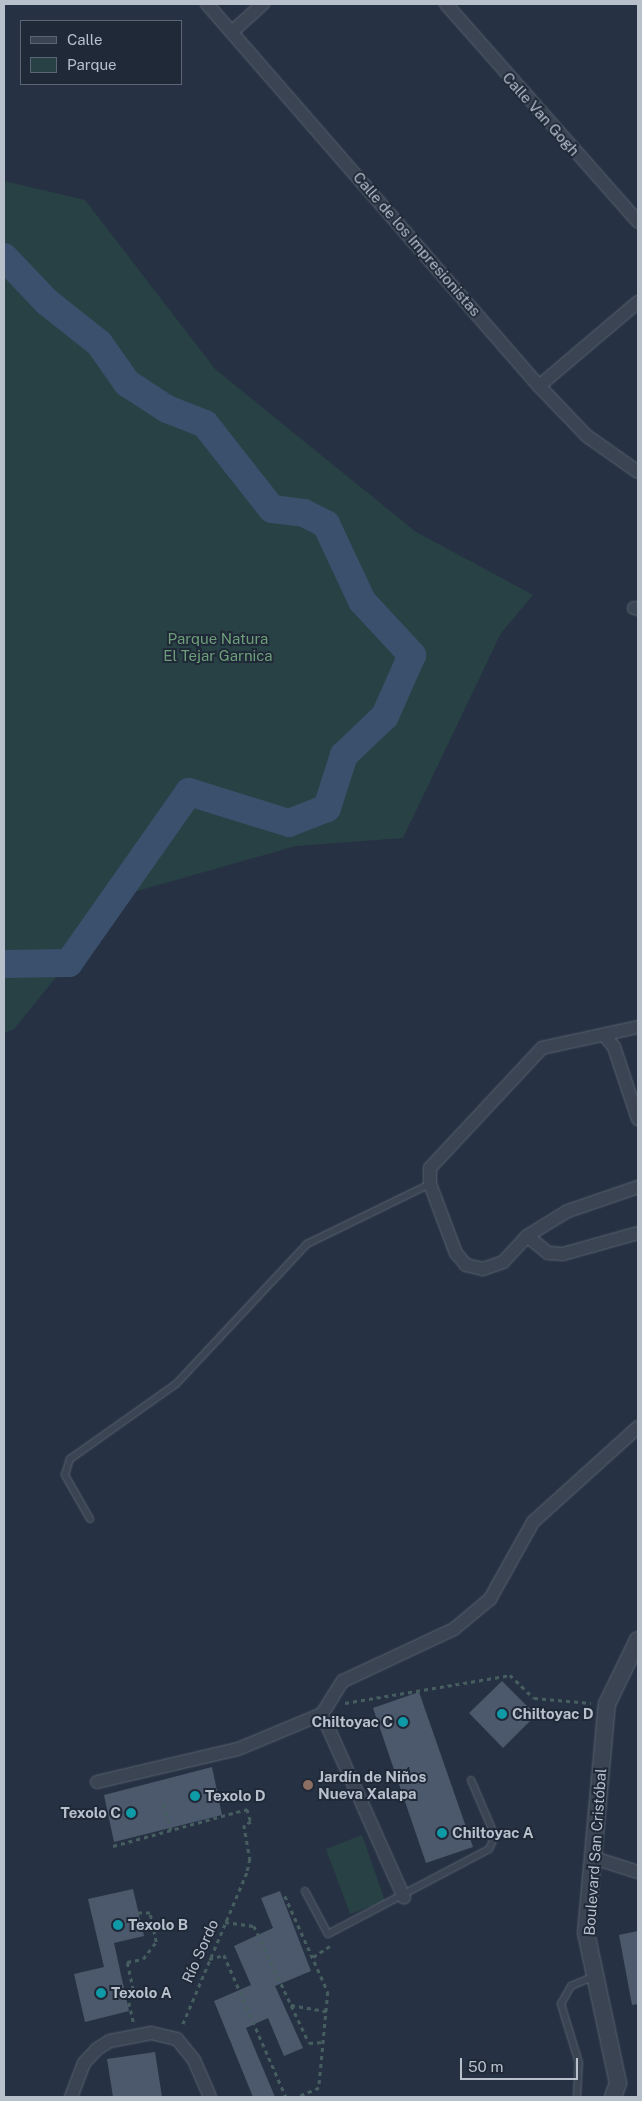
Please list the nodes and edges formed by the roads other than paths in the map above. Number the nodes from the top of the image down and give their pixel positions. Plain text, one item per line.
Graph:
1 (208, 4) edge
2 (263, 4) edge
3 (446, 4) edge
4 (234, 30) junction
5 (638, 222) edge
6 (638, 302) edge
7 (539, 386) junction
8 (638, 472) edge
9 (638, 1027) edge
10 (605, 1036) junction
11 (638, 1119) edge
12 (430, 1184) junction
13 (638, 1187) edge
14 (638, 1233) edge
15 (527, 1236) junction
16 (638, 1427) edge
17 (90, 1519) dead end
18 (638, 1640) edge
19 (324, 1708) junction
20 (471, 1780) dead end
21 (97, 1782) dead end
22 (594, 1858) junction
23 (638, 1872) edge
24 (305, 1892) dead end
25 (404, 1897) junction
26 (595, 1976) junction
27 (70, 2097) edge
28 (210, 2097) edge
29 (577, 2097) edge
30 (613, 2097) edge

1 - 4 street, Calle de los Impresionistas
2 - 4 street
3 - 5 street, Calle Van Gogh
4 - 7 street, Calle de los Impresionistas
6 - 7 street
7 - 8 street, Calle de los Impresionistas
9 - 10 street
10 - 11 street
10 - 12 street
12 - 15 street
12 - 17 lane
13 - 15 street
14 - 15 street
16 - 19 street
18 - 22 street, Boulevard San Cristóbal
19 - 21 street
19 - 25 street
20 - 25 lane
22 - 23 street
22 - 26 street, Boulevard San Cristóbal
24 - 25 lane
26 - 29 lane
26 - 30 street, Boulevard San Cristóbal
27 - 28 street

